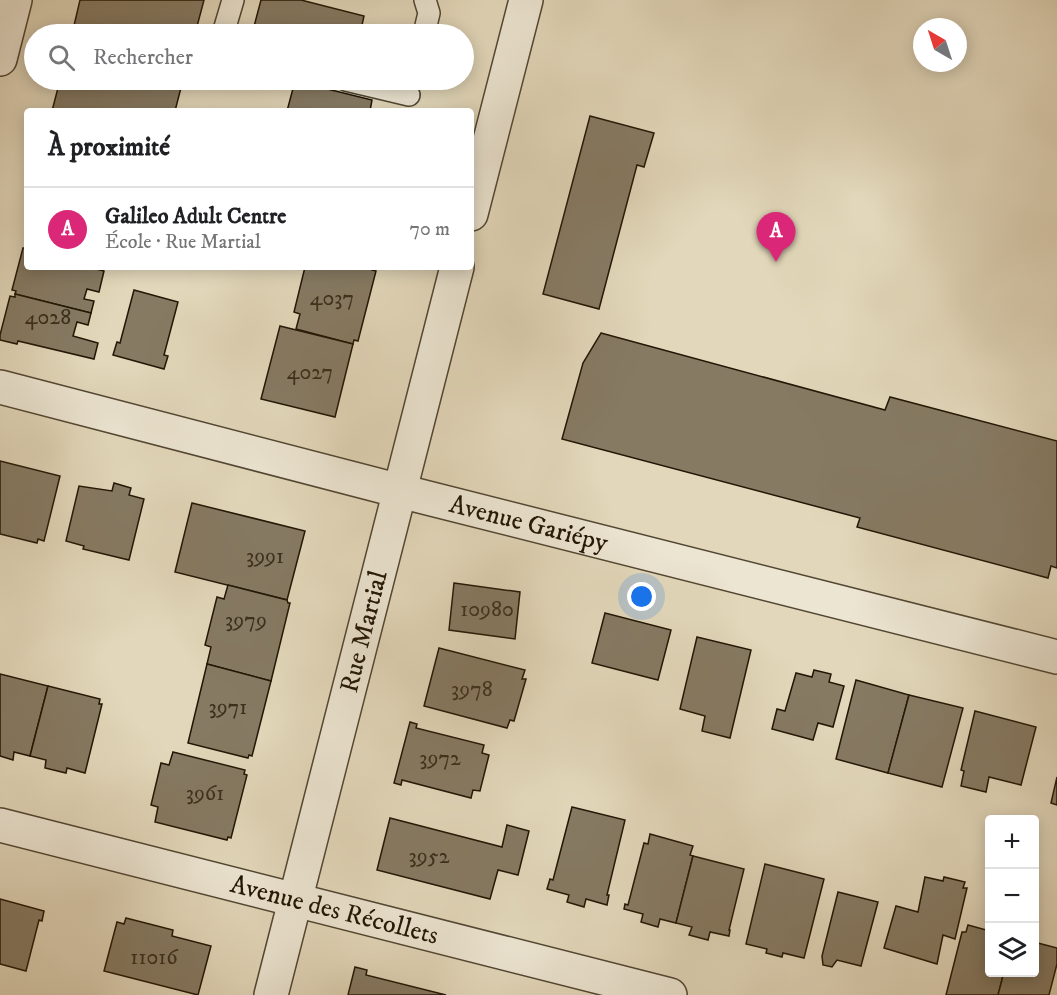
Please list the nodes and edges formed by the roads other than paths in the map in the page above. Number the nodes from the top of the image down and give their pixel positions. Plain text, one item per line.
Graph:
1 (15, 0) edge
2 (233, 0) edge
3 (425, 0) edge
4 (518, 2) edge
5 (226, 24) edge
6 (426, 24) edge
7 (0, 59) edge
8 (388, 90) edge
9 (409, 95) edge
10 (480, 142) edge
11 (474, 190) edge
12 (457, 270) edge
13 (0, 387) edge
14 (400, 491) junction
15 (1057, 657) edge
16 (0, 825) edge
17 (296, 900) junction
18 (271, 995) edge
19 (670, 995) edge

1 - 7 street
2 - 5 lane
3 - 6 lane
4 - 10 street
8 - 9 lane
10 - 11 street
12 - 14 street, Rue Martial
13 - 14 street, Avenue Gariépy
14 - 15 street, Avenue Gariépy
14 - 17 street, Rue Martial
16 - 17 street, Avenue des Récollets
17 - 18 street, Rue Martial
17 - 19 street, Avenue des Récollets

